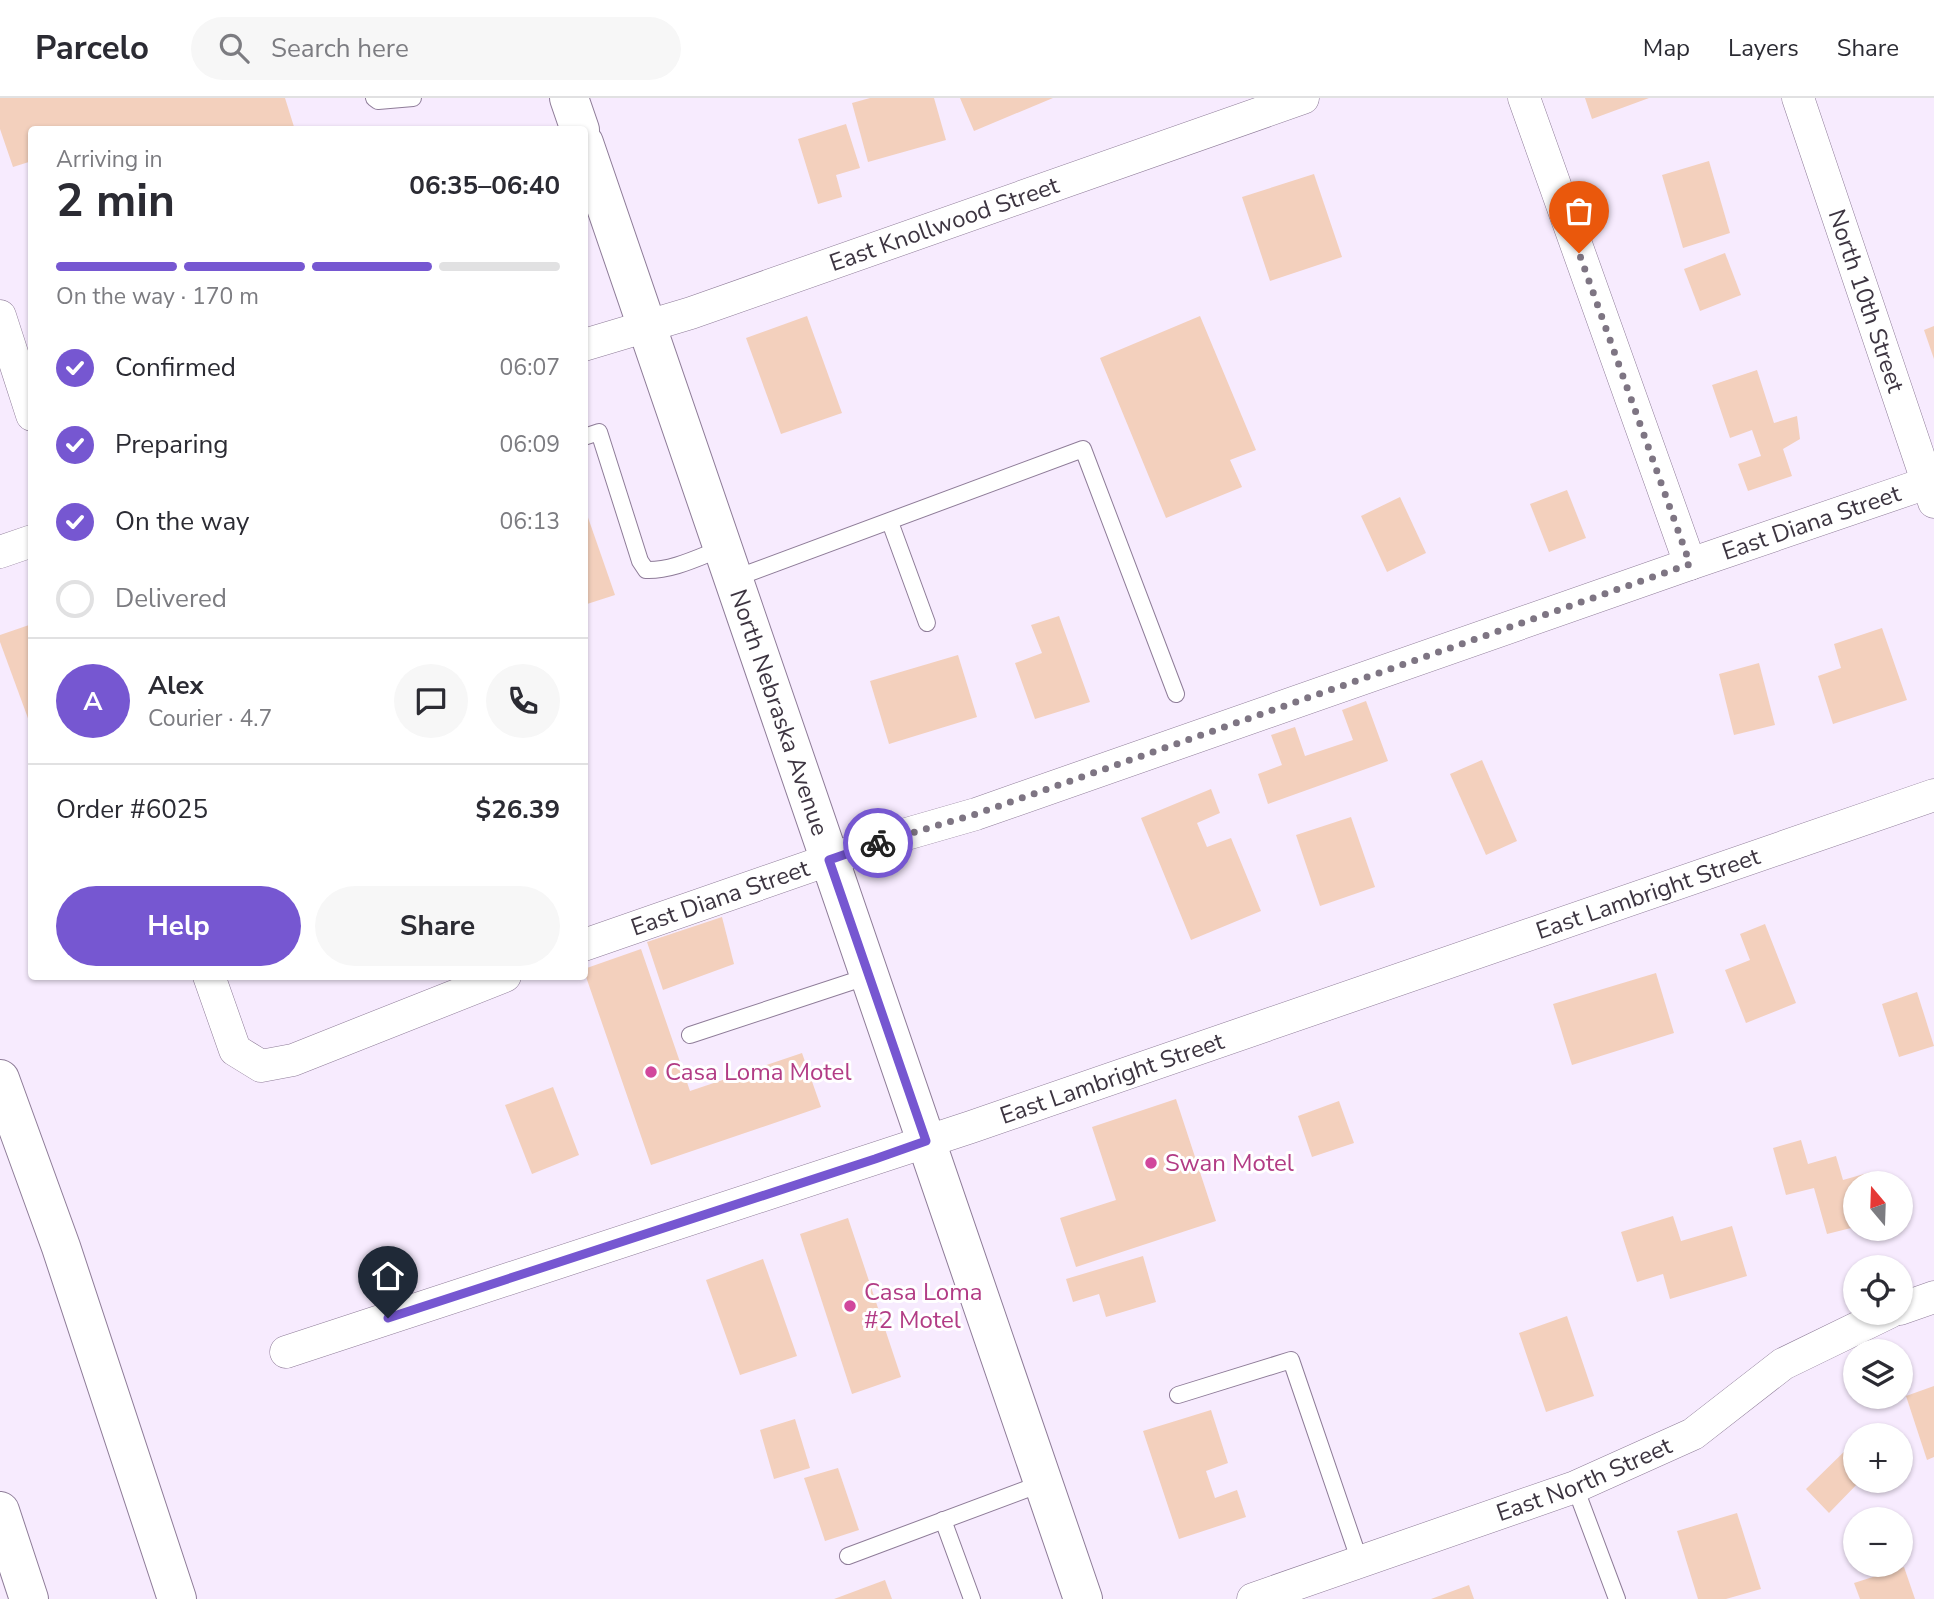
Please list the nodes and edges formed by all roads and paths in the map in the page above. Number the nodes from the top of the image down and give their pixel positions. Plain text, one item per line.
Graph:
1 (374, 98) edge
2 (413, 98) edge
3 (569, 98) edge
4 (1303, 98) edge
5 (1524, 98) edge
6 (1798, 98) edge
7 (579, 126) edge
8 (588, 155) edge
9 (0, 316) edge
10 (647, 327) junction
11 (588, 344) edge
12 (28, 403) edge
13 (592, 435) edge
14 (1931, 493) edge
15 (890, 522) junction
16 (28, 542) edge
17 (0, 552) edge
18 (728, 564) junction
19 (1690, 564) junction
20 (927, 623) dead end
21 (1176, 694) dead end
22 (1934, 794) edge
23 (829, 860) junction
24 (588, 944) edge
25 (869, 976) junction
26 (210, 980) edge
27 (495, 980) edge
28 (690, 1035) dead end
29 (0, 1079) edge
30 (926, 1141) junction
31 (1934, 1297) edge
32 (1913, 1304) edge
33 (1863, 1325) edge
34 (286, 1352) dead end
35 (1178, 1395) dead end
36 (1043, 1483) junction
37 (1575, 1487) junction
38 (0, 1511) edge
39 (943, 1520) junction
40 (848, 1556) dead end
41 (1360, 1562) junction
42 (29, 1599) edge
43 (177, 1599) edge
44 (972, 1599) edge
45 (1083, 1599) edge
46 (1253, 1599) edge
47 (1617, 1599) edge

1 - 2 lane
3 - 7 main road
4 - 10 street, East Knollwood Street
5 - 19 street
6 - 14 street, North 10th Street
8 - 10 main road, North Nebraska Avenue
9 - 12 street
10 - 11 street, East Knollwood Street
10 - 18 main road, North Nebraska Avenue
13 - 18 lane
14 - 19 street, East Diana Street
15 - 18 lane
15 - 20 lane
15 - 21 lane
16 - 17 street
18 - 23 main road, North Nebraska Avenue
19 - 23 street, East Diana Street
22 - 30 street, East Lambright Street
23 - 24 street, East Diana Street
23 - 25 main road, North Nebraska Avenue
25 - 28 lane
25 - 30 main road, North Nebraska Avenue
26 - 27 street
29 - 43 main road
30 - 34 street, East Lambright Street
30 - 36 main road, North Nebraska Avenue
31 - 32 street
33 - 37 street, East North Street
35 - 41 lane
36 - 39 lane
36 - 45 main road, North Nebraska Avenue
37 - 41 street, East North Street
37 - 47 lane
38 - 42 main road
39 - 40 lane
39 - 44 lane
41 - 46 street, East North Street

